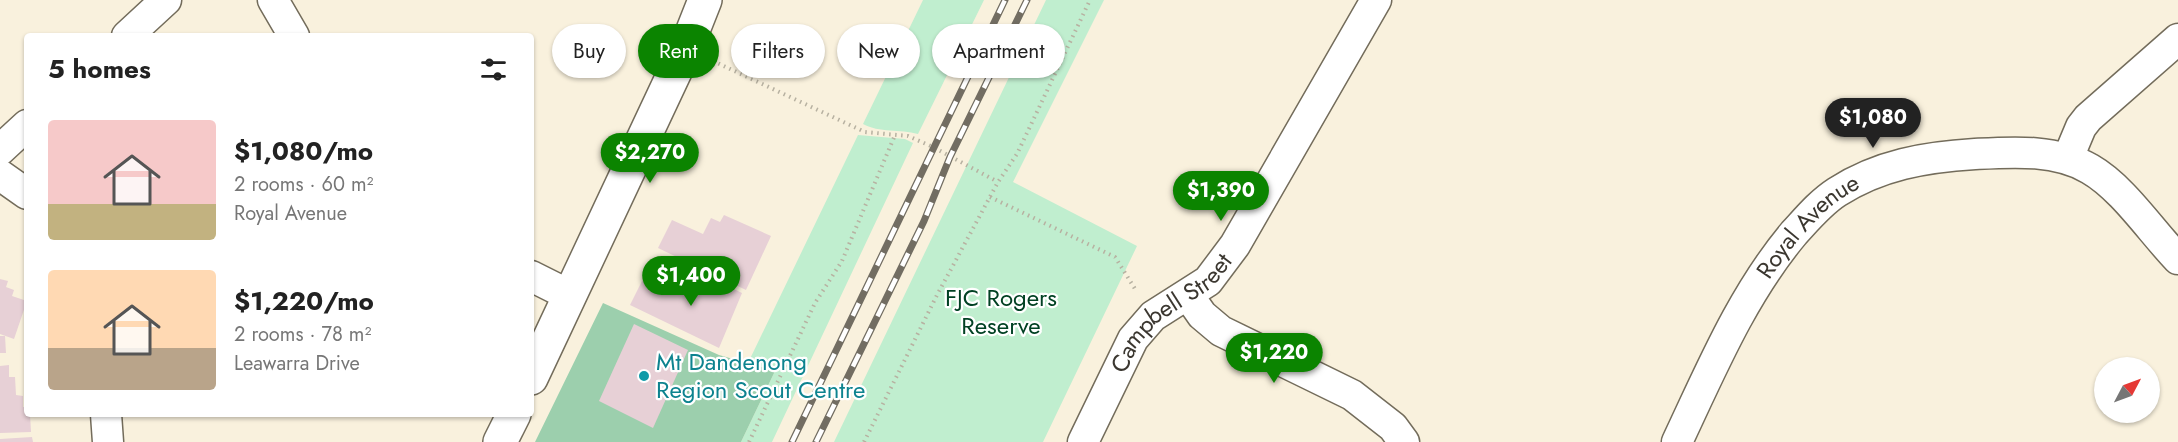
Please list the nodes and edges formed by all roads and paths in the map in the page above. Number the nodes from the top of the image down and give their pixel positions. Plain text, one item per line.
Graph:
1 (166, 0) edge
2 (273, 0) edge
3 (705, 0) edge
4 (1090, 0) edge
5 (1376, 0) edge
6 (696, 24) edge
7 (130, 33) edge
8 (292, 33) edge
9 (2178, 39) edge
10 (719, 63) edge
11 (672, 78) edge
12 (24, 128) edge
13 (895, 135) junction
14 (0, 150) edge
15 (2068, 158) junction
16 (0, 175) edge
17 (998, 182) junction
18 (24, 192) edge
19 (990, 197) junction
20 (2178, 259) edge
21 (534, 278) edge
22 (569, 295) junction
23 (1188, 295) junction
24 (1153, 316) junction
25 (534, 371) edge
26 (106, 417) edge
27 (512, 417) edge
28 (108, 442) edge
29 (500, 442) edge
30 (749, 442) edge
31 (864, 442) edge
32 (1083, 442) edge
33 (1404, 442) edge
34 (1677, 442) edge

1 - 7 street
2 - 8 street
3 - 6 street
4 - 17 path
5 - 23 street, Campbell Street
9 - 15 street
10 - 13 path
11 - 22 street
12 - 14 street
13 - 17 path
13 - 30 path
15 - 20 street, Royal Avenue
15 - 34 street, Royal Avenue
16 - 18 street
17 - 19 path
19 - 24 path
19 - 31 path
21 - 22 street
22 - 25 street
23 - 24 street, Campbell Street
23 - 33 street
24 - 32 street, Campbell Street
26 - 28 street
27 - 29 street

